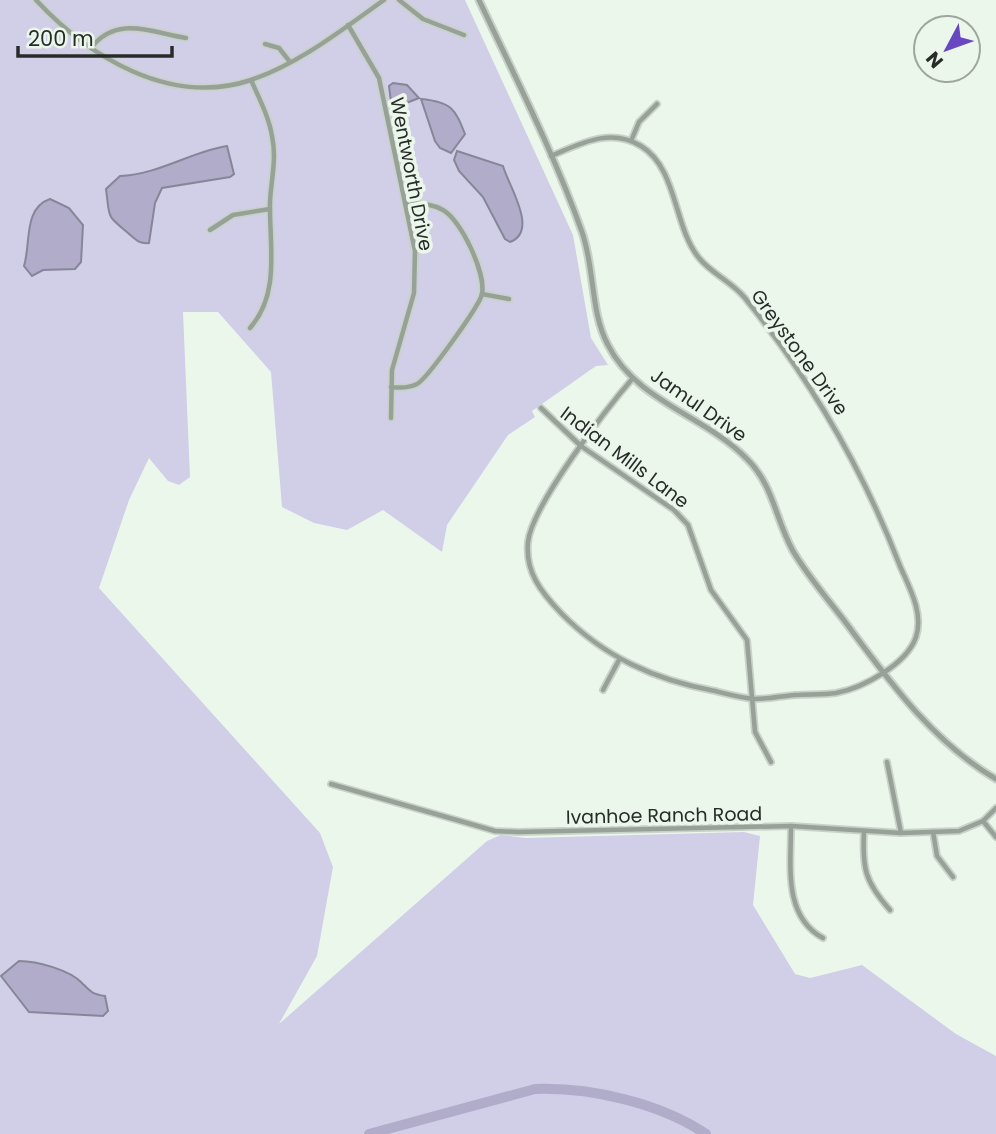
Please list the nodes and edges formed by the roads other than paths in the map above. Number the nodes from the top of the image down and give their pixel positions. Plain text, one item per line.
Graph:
1 (36, 0) edge
2 (384, 0) edge
3 (399, 0) edge
4 (479, 0) edge
5 (348, 25) junction
6 (464, 35) dead end
7 (186, 38) dead end
8 (265, 44) dead end
9 (91, 48) junction
10 (290, 62) junction
11 (251, 80) junction
12 (657, 104) dead end
13 (631, 141) junction
14 (551, 156) junction
15 (406, 203) junction
16 (270, 209) junction
17 (209, 230) dead end
18 (482, 293) junction
19 (509, 299) dead end
20 (250, 327) dead end
21 (633, 378) junction
22 (391, 387) junction
23 (541, 408) dead end
24 (391, 418) dead end
25 (581, 446) junction
26 (619, 660) junction
27 (883, 672) junction
28 (603, 690) dead end
29 (753, 699) junction
30 (771, 762) dead end
31 (887, 762) dead end
32 (996, 779) edge
33 (331, 784) dead end
34 (996, 808) edge
35 (983, 821) junction
36 (791, 826) junction
37 (864, 831) junction
38 (901, 832) junction
39 (933, 832) junction
40 (996, 837) edge
41 (953, 877) dead end
42 (890, 910) dead end
43 (823, 939) dead end

1 - 9 street
2 - 5 street
3 - 6 street
4 - 14 street, Jamul Drive
5 - 10 street
5 - 15 street, Wentworth Drive
7 - 9 street
8 - 10 street
9 - 11 street
10 - 11 street
11 - 16 street
12 - 13 street
13 - 14 street
13 - 27 street, Greystone Drive
14 - 21 street, Jamul Drive
15 - 18 street
15 - 22 street, Wentworth Drive
16 - 17 street
16 - 20 street
18 - 19 street
18 - 22 street
21 - 25 street, Greystone Drive
21 - 27 street, Jamul Drive
22 - 24 street, Wentworth Drive
23 - 25 street, Indian Mills Lane
25 - 26 street, Greystone Drive
25 - 29 street, Indian Mills Lane
26 - 28 street
26 - 29 street, Greystone Drive
27 - 29 street, Greystone Drive
27 - 32 street, Jamul Drive
29 - 30 street, Indian Mills Lane
31 - 38 street
33 - 36 street, Ivanhoe Ranch Road
34 - 35 street, Ivanhoe Ranch Road
35 - 39 street, Ivanhoe Ranch Road
35 - 40 street
36 - 37 street, Ivanhoe Ranch Road
36 - 43 street
37 - 38 street, Ivanhoe Ranch Road
37 - 42 street
38 - 39 street, Ivanhoe Ranch Road
39 - 41 street

